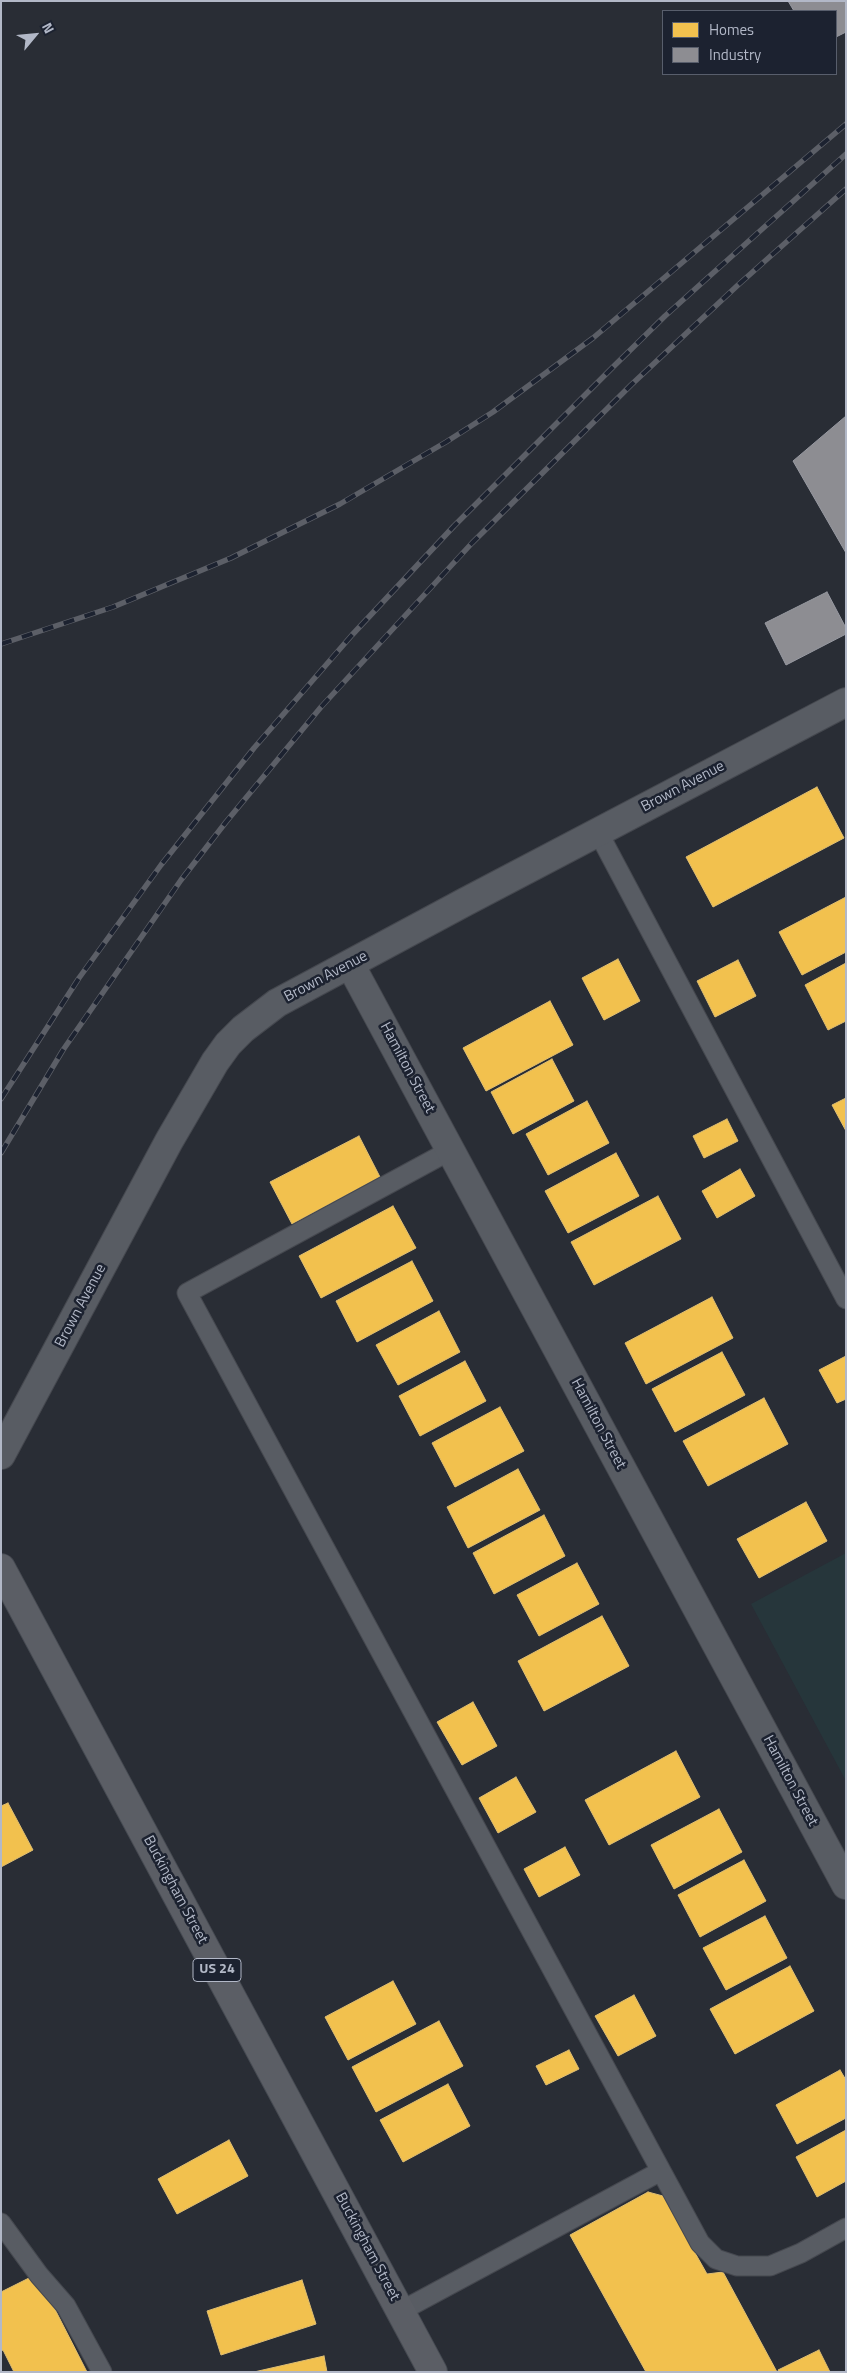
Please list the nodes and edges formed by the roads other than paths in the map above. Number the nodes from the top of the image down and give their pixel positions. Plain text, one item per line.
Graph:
1 (845, 704) edge
2 (598, 832) junction
3 (350, 964) junction
4 (451, 1150) junction
5 (846, 1299) edge
6 (1, 1455) edge
7 (1, 1568) edge
8 (846, 1885) edge
9 (662, 2171) junction
10 (1, 2224) edge
11 (846, 2228) edge
12 (401, 2312) junction
13 (102, 2372) edge
14 (433, 2372) edge

1 - 2 street, Brown Avenue
2 - 3 street, Brown Avenue
2 - 5 lane
3 - 4 street, Hamilton Street
3 - 6 street, Brown Avenue
4 - 8 street, Hamilton Street
4 - 9 lane
7 - 12 main road, Buckingham Street / US 24
9 - 11 lane
9 - 12 lane
10 - 13 lane
12 - 14 main road, Buckingham Street / US 24

